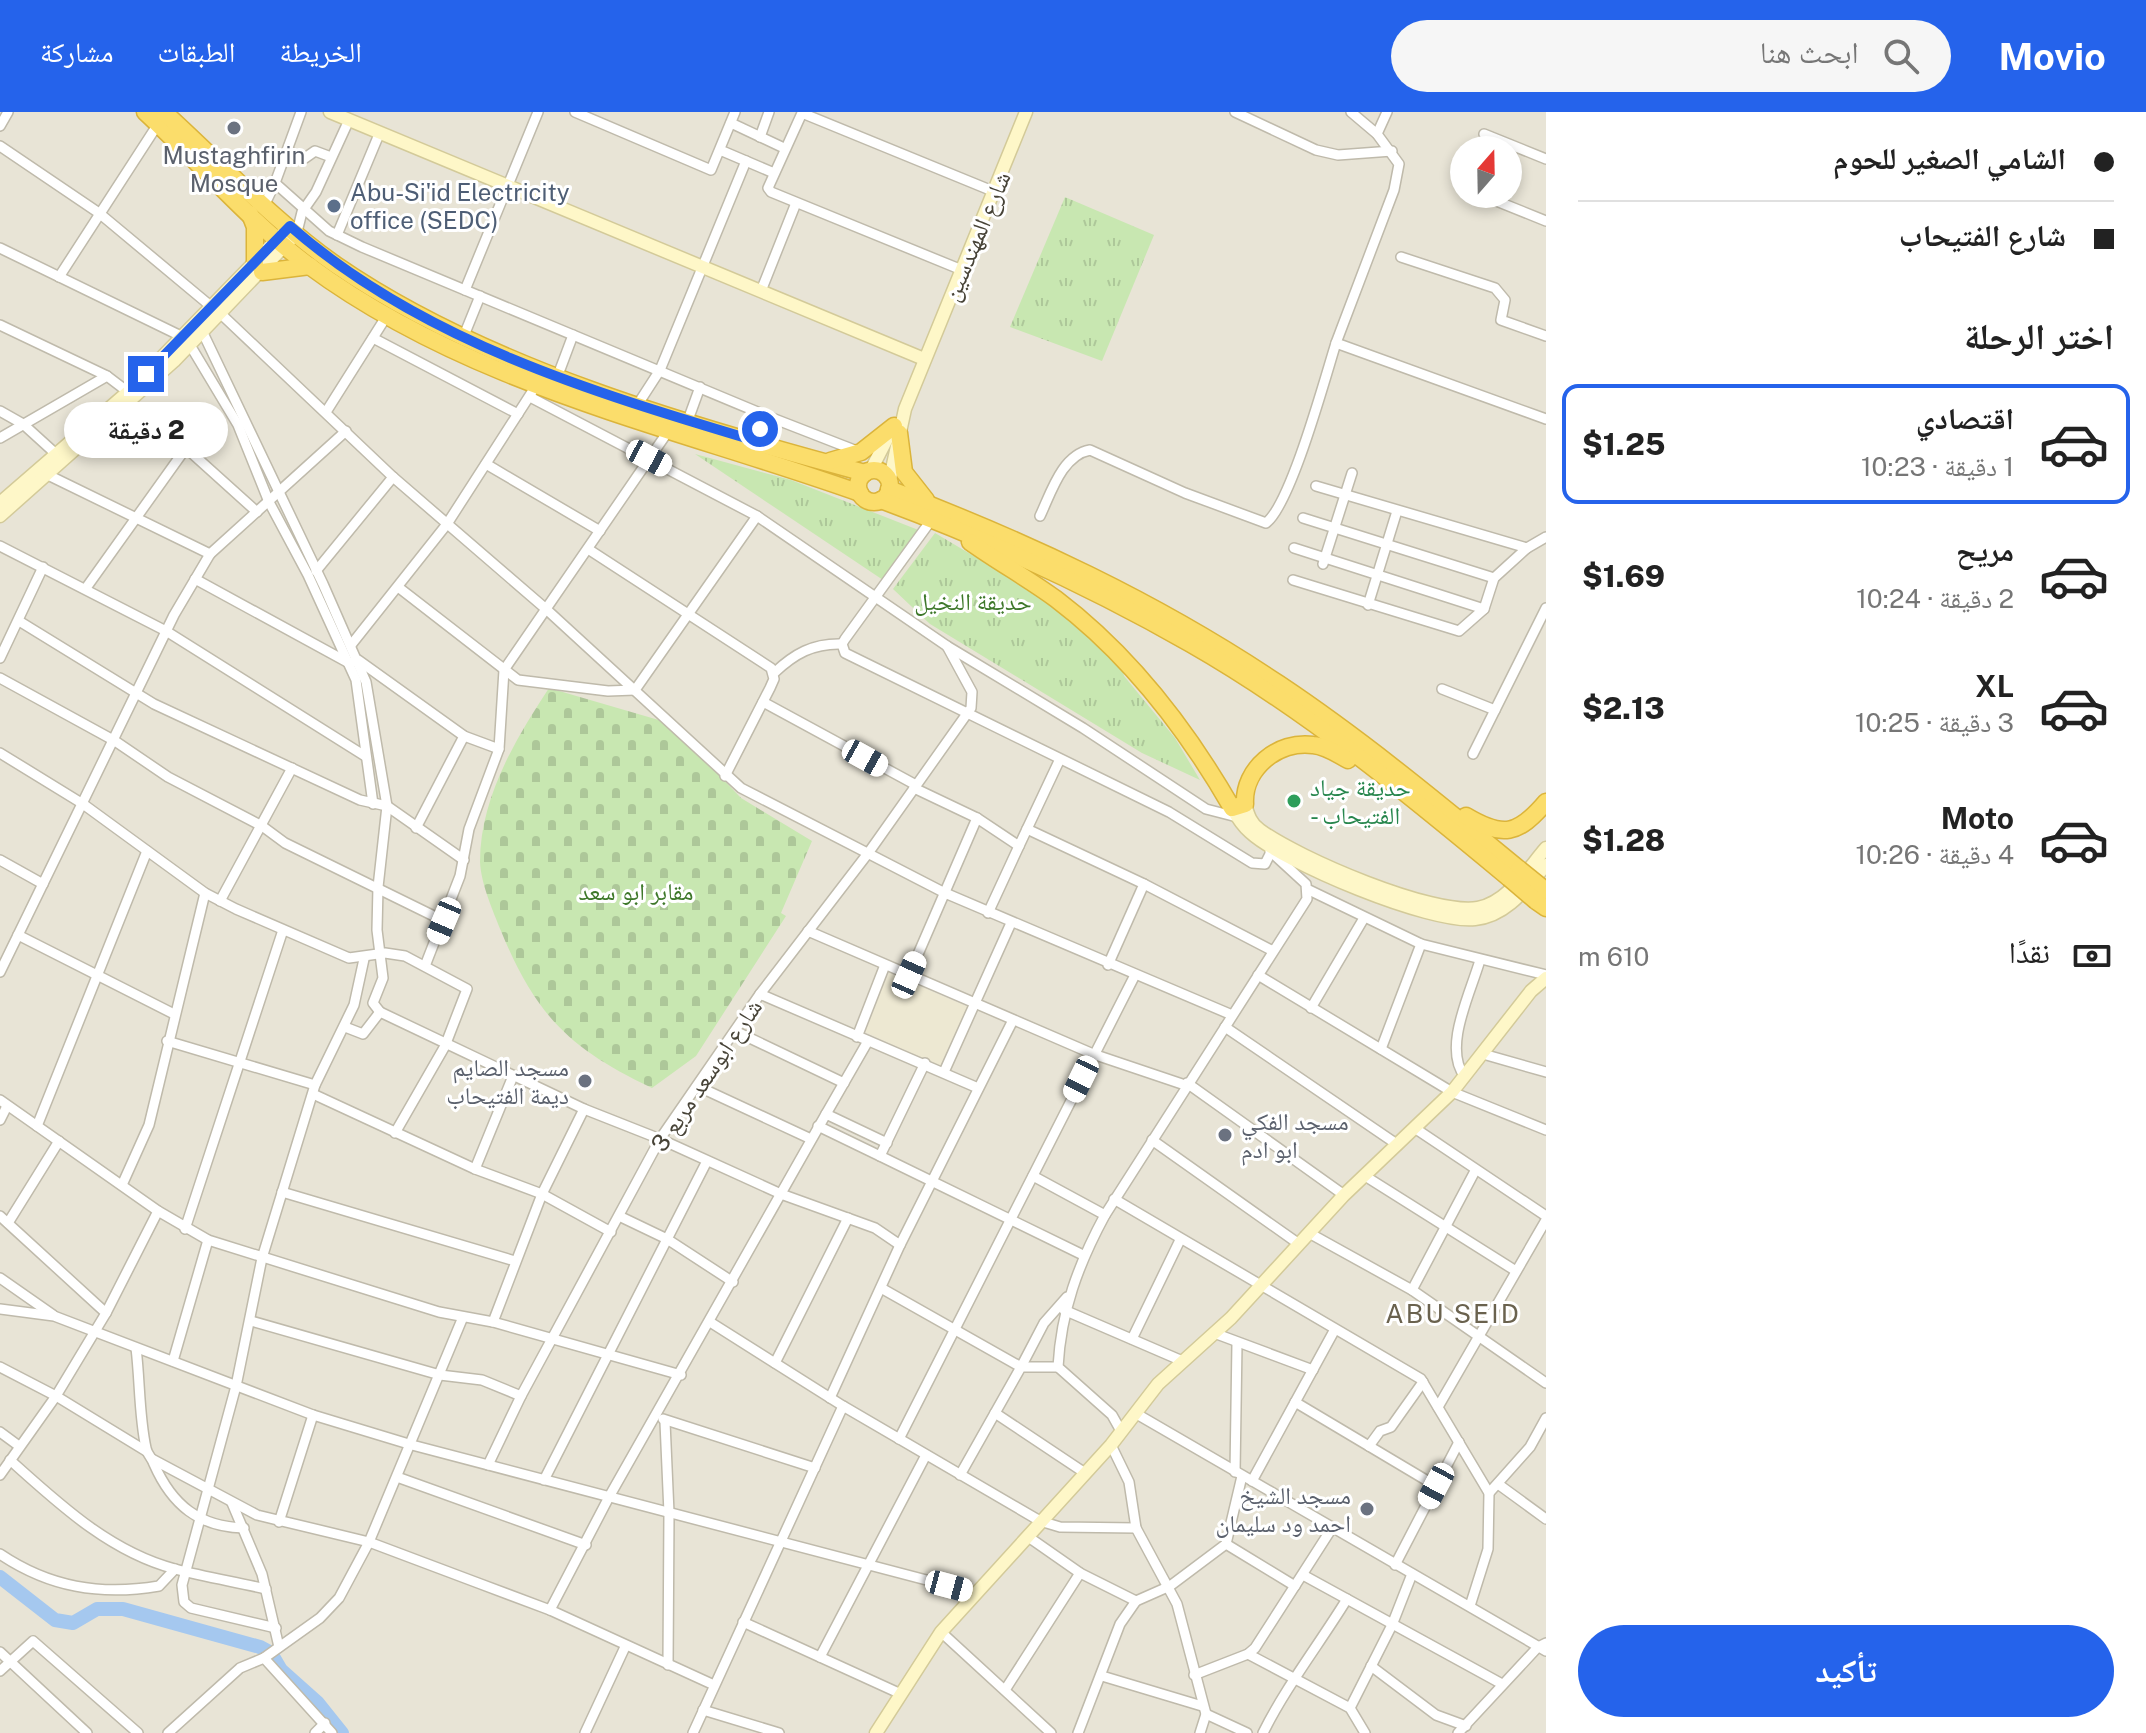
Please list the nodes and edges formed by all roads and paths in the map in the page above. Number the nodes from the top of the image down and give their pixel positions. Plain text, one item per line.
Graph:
1 (8, 112) edge
2 (145, 112) edge
3 (301, 112) edge
4 (330, 112) edge
5 (538, 112) edge
6 (575, 112) edge
7 (735, 112) edge
8 (769, 112) edge
9 (1026, 112) edge
10 (1235, 112) edge
11 (1351, 112) edge
12 (1387, 112) edge
13 (161, 118) edge
14 (349, 120) junction
15 (731, 123) junction
16 (0, 126) edge
17 (380, 132) junction
18 (1377, 134) junction
19 (1484, 134) dead end
20 (760, 137) junction
21 (0, 146) edge
22 (784, 148) junction
23 (720, 150) junction
24 (287, 151) junction
25 (1392, 151) junction
26 (331, 157) junction
27 (1546, 159) edge
28 (746, 161) junction
29 (774, 173) junction
30 (275, 183) junction
31 (508, 185) junction
32 (995, 192) junction
33 (796, 203) junction
34 (257, 208) junction
35 (1514, 208) edge
36 (303, 209) junction
37 (99, 213) junction
38 (1546, 221) edge
39 (295, 226) junction
40 (337, 235) junction
41 (281, 243) junction
42 (0, 248) edge
43 (1401, 257) dead end
44 (310, 266) junction
45 (702, 266) junction
46 (258, 268) junction
47 (962, 270) junction
48 (59, 277) junction
49 (465, 290) junction
50 (761, 291) junction
51 (480, 296) junction
52 (217, 311) junction
53 (386, 317) junction
54 (0, 325) edge
55 (203, 333) junction
56 (573, 335) junction
57 (1546, 336) edge
58 (373, 338) junction
59 (463, 338) junction
60 (187, 341) junction
61 (1336, 343) junction
62 (924, 359) junction
63 (660, 370) junction
64 (558, 375) junction
65 (107, 376) junction
66 (700, 387) junction
67 (532, 391) junction
68 (128, 392) junction
69 (578, 392) junction
70 (236, 399) junction
71 (638, 404) junction
72 (226, 405) junction
73 (121, 410) junction
74 (0, 411) edge
75 (326, 412) junction
76 (518, 414) junction
77 (767, 416) junction
78 (1546, 419) edge
79 (688, 420) junction
80 (23, 424) junction
81 (669, 430) junction
82 (896, 430) junction
83 (346, 431) junction
84 (0, 438) edge
85 (756, 441) junction
86 (186, 448) junction
87 (861, 452) junction
88 (56, 454) junction
89 (649, 458) junction
90 (824, 462) junction
91 (486, 464) junction
92 (868, 472) junction
93 (1352, 473) dead end
94 (48, 475) junction
95 (393, 477) junction
96 (1316, 486) dead end
97 (887, 491) junction
98 (860, 493) junction
99 (280, 494) junction
100 (1345, 495) junction
101 (269, 502) junction
102 (0, 503) edge
103 (1397, 511) junction
104 (257, 512) junction
105 (931, 512) junction
106 (135, 515) junction
107 (0, 516) edge
108 (757, 516) junction
109 (1040, 516) dead end
110 (1303, 518) dead end
111 (286, 521) junction
112 (447, 524) junction
113 (949, 526) junction
114 (1335, 526) junction
115 (600, 531) junction
116 (1546, 537) edge
117 (1386, 542) junction
118 (0, 546) edge
119 (1294, 548) dead end
120 (1527, 548) junction
121 (588, 549) junction
122 (210, 554) junction
123 (1324, 561) junction
124 (43, 567) junction
125 (316, 571) junction
126 (1380, 573) junction
127 (1494, 578) junction
128 (195, 579) junction
129 (1293, 580) dead end
130 (398, 587) junction
131 (86, 588) junction
132 (877, 599) junction
133 (1368, 605) junction
134 (1546, 608) edge
135 (546, 609) junction
136 (1484, 609) junction
137 (691, 613) junction
138 (19, 621) junction
139 (166, 631) junction
140 (842, 644) junction
141 (351, 645) junction
142 (947, 646) junction
143 (0, 658) edge
144 (354, 662) junction
145 (504, 670) junction
146 (774, 673) junction
147 (0, 678) edge
148 (1442, 689) dead end
149 (635, 690) junction
150 (138, 692) junction
151 (763, 702) junction
152 (1495, 710) junction
153 (968, 713) junction
154 (464, 736) junction
155 (115, 741) junction
156 (499, 749) junction
157 (0, 753) edge
158 (1473, 754) dead end
159 (365, 756) junction
160 (1059, 761) junction
161 (292, 768) junction
162 (725, 776) junction
163 (1385, 779) junction
164 (1413, 784) junction
165 (915, 787) junction
166 (1546, 802) edge
167 (83, 804) junction
168 (373, 804) junction
169 (387, 806) junction
170 (1238, 810) junction
171 (977, 818) junction
172 (262, 826) junction
173 (416, 828) junction
174 (1027, 829) junction
175 (1019, 846) junction
176 (1267, 847) junction
177 (1546, 848) edge
178 (147, 851) junction
179 (869, 852) junction
180 (0, 860) edge
181 (464, 860) junction
182 (1546, 865) edge
183 (1514, 874) junction
184 (43, 884) junction
185 (1144, 884) junction
186 (378, 887) junction
187 (1309, 890) junction
188 (205, 893) junction
189 (945, 893) junction
190 (1543, 897) edge
191 (220, 901) junction
192 (988, 913) junction
193 (1364, 918) junction
194 (444, 921) junction
195 (1011, 923) junction
196 (283, 930) junction
197 (808, 931) junction
198 (18, 935) junction
199 (1421, 944) junction
200 (1273, 951) junction
201 (379, 954) junction
202 (364, 959) junction
203 (1480, 960) junction
204 (885, 965) junction
205 (1108, 965) junction
206 (425, 966) junction
207 (0, 972) edge
208 (96, 975) junction
209 (909, 975) junction
210 (1135, 975) junction
211 (1258, 975) junction
212 (1546, 976) edge
213 (760, 994) junction
214 (974, 1004) junction
215 (1311, 1008) junction
216 (380, 1012) junction
217 (174, 1014) junction
218 (1232, 1015) junction
219 (1013, 1020) junction
220 (345, 1027) junction
221 (1225, 1027) junction
222 (735, 1031) junction
223 (857, 1037) junction
224 (167, 1041) junction
225 (868, 1041) junction
226 (445, 1046) junction
227 (1381, 1049) junction
228 (1093, 1054) junction
229 (1483, 1054) junction
230 (240, 1062) junction
231 (925, 1063) junction
232 (944, 1072) junction
233 (1546, 1072) edge
234 (513, 1076) junction
235 (1465, 1077) junction
236 (844, 1083) junction
237 (1186, 1084) junction
238 (697, 1086) junction
239 (978, 1088) junction
240 (314, 1089) junction
241 (1452, 1092) junction
242 (4, 1103) edge
243 (584, 1109) junction
244 (826, 1114) junction
245 (0, 1120) edge
246 (37, 1126) junction
247 (818, 1126) junction
248 (1416, 1129) junction
249 (1546, 1130) edge
250 (395, 1133) junction
251 (660, 1139) junction
252 (811, 1139) junction
253 (1152, 1140) junction
254 (59, 1141) junction
255 (887, 1143) junction
256 (1398, 1145) junction
257 (880, 1156) junction
258 (707, 1161) junction
259 (475, 1169) junction
260 (1475, 1171) junction
261 (1033, 1176) junction
262 (1365, 1176) junction
263 (931, 1181) junction
264 (122, 1185) junction
265 (282, 1192) junction
266 (542, 1194) junction
267 (781, 1194) junction
268 (1344, 1195) junction
269 (1114, 1199) junction
270 (158, 1211) junction
271 (1105, 1215) junction
272 (619, 1216) junction
273 (848, 1218) junction
274 (1546, 1218) edge
275 (4, 1219) edge
276 (1008, 1219) junction
277 (1447, 1225) junction
278 (185, 1229) junction
279 (611, 1232) junction
280 (1309, 1233) junction
281 (667, 1239) junction
282 (208, 1240) junction
283 (1180, 1240) junction
284 (1299, 1244) junction
285 (900, 1245) junction
286 (1083, 1255) junction
287 (262, 1258) junction
288 (515, 1261) junction
289 (1516, 1271) junction
290 (0, 1278) edge
291 (733, 1282) junction
292 (1263, 1286) junction
293 (881, 1288) junction
294 (1412, 1290) junction
295 (1069, 1294) junction
296 (0, 1309) edge
297 (1064, 1310) junction
298 (106, 1313) junction
299 (54, 1316) junction
300 (463, 1317) junction
301 (251, 1321) junction
302 (493, 1322) junction
303 (710, 1322) junction
304 (96, 1330) junction
305 (952, 1330) junction
306 (1334, 1331) junction
307 (1214, 1333) junction
308 (1480, 1335) junction
309 (1132, 1339) junction
310 (550, 1341) junction
311 (1237, 1343) junction
312 (136, 1348) junction
313 (606, 1357) junction
314 (1180, 1360) junction
315 (173, 1361) junction
316 (775, 1363) junction
317 (0, 1367) edge
318 (1021, 1367) junction
319 (1058, 1367) junction
320 (1313, 1370) junction
321 (440, 1375) junction
322 (681, 1375) junction
323 (1423, 1382) junction
324 (1546, 1383) edge
325 (236, 1386) junction
326 (56, 1396) junction
327 (521, 1396) junction
328 (830, 1398) junction
329 (1295, 1402) junction
330 (843, 1406) junction
331 (1438, 1407) junction
332 (658, 1410) junction
333 (995, 1413) junction
334 (1135, 1413) junction
335 (313, 1415) junction
336 (1546, 1418) edge
337 (665, 1422) junction
338 (1121, 1431) junction
339 (0, 1432) edge
340 (899, 1439) junction
341 (1459, 1442) junction
342 (412, 1445) junction
343 (1111, 1445) junction
344 (19, 1446) junction
345 (1369, 1446) junction
346 (149, 1455) junction
347 (926, 1455) junction
348 (10, 1460) junction
349 (488, 1465) junction
350 (815, 1468) junction
351 (1085, 1473) junction
352 (1238, 1474) junction
353 (0, 1475) edge
354 (960, 1475) junction
355 (397, 1477) junction
356 (544, 1480) junction
357 (1252, 1481) junction
358 (1498, 1484) junction
359 (1436, 1486) junction
360 (210, 1488) junction
361 (1489, 1493) junction
362 (609, 1497) junction
363 (232, 1503) junction
364 (669, 1513) junction
365 (197, 1519) junction
366 (1546, 1519) edge
367 (1040, 1521) junction
368 (279, 1522) junction
369 (244, 1528) junction
370 (1136, 1528) junction
371 (1332, 1528) junction
372 (1027, 1536) junction
373 (369, 1542) junction
374 (779, 1542) junction
375 (1226, 1544) junction
376 (586, 1545) junction
377 (0, 1554) edge
378 (869, 1565) junction
379 (1395, 1565) junction
380 (180, 1570) junction
381 (1080, 1573) junction
382 (1412, 1574) junction
383 (1303, 1575) junction
384 (1170, 1586) junction
385 (1295, 1586) junction
386 (266, 1589) junction
387 (976, 1593) junction
388 (1347, 1599) junction
389 (1136, 1601) junction
390 (1470, 1606) junction
391 (550, 1610) junction
392 (743, 1622) junction
393 (1392, 1625) junction
394 (276, 1628) junction
395 (941, 1632) junction
396 (279, 1647) junction
397 (625, 1647) junction
398 (1543, 1647) edge
399 (0, 1652) edge
400 (1248, 1654) junction
401 (820, 1657) junction
402 (264, 1658) junction
403 (9, 1661) junction
404 (668, 1665) junction
405 (1371, 1666) junction
406 (0, 1671) edge
407 (1194, 1675) junction
408 (1102, 1676) junction
409 (1296, 1682) junction
410 (1502, 1684) junction
411 (714, 1685) junction
412 (1005, 1690) junction
413 (901, 1694) junction
414 (1350, 1708) junction
415 (703, 1710) junction
416 (1204, 1710) junction
417 (325, 1723) junction
418 (1466, 1726) junction
419 (87, 1733) edge
420 (138, 1733) edge
421 (168, 1733) edge
422 (315, 1733) edge
423 (332, 1733) edge
424 (585, 1733) edge
425 (693, 1733) edge
426 (779, 1733) edge
427 (876, 1733) edge
428 (1051, 1733) edge
429 (1078, 1733) edge
430 (1200, 1733) edge
431 (1247, 1733) edge
432 (1263, 1733) edge
433 (1365, 1733) edge
434 (1458, 1733) edge

1 - 16 street
2 - 13 highway
3 - 24 street
4 - 14 main road
5 - 31 street
6 - 23 street
7 - 15 street
8 - 20 street
9 - 32 main road, شارع المهندسين
10 - 25 street
11 - 18 street
12 - 18 street
13 - 34 highway
13 - 37 street
14 - 17 main road
14 - 26 street
15 - 20 street
15 - 23 street
17 - 31 main road
17 - 40 street
18 - 25 street
19 - 27 street
20 - 22 street
21 - 37 street
22 - 29 street
22 - 32 street
23 - 28 street
24 - 26 street
24 - 30 street
25 - 61 street
26 - 36 street
28 - 29 street
28 - 45 street
29 - 33 street
30 - 34 street
30 - 36 street
31 - 45 main road
31 - 49 street
32 - 47 main road, شارع المهندسين
33 - 47 street
33 - 50 street
34 - 39 highway
34 - 41 highway
34 - 46 highway
35 - 38 street
36 - 39 street
36 - 40 street
37 - 48 street
37 - 52 street
39 - 41 main road
39 - 59 highway
40 - 49 street
41 - 44 highway
41 - 46 main road
42 - 48 street
43 - 57 street
44 - 46 highway
44 - 53 highway
45 - 50 main road
45 - 63 street
46 - 52 main road
47 - 62 main road, شارع المهندسين
48 - 60 street
49 - 51 street
50 - 62 main road
51 - 56 street
51 - 59 street
52 - 55 main road
52 - 60 main road
52 - 75 street
53 - 58 street
53 - 67 highway
54 - 65 street
55 - 60 main road
55 - 70 street
56 - 63 street
56 - 64 street
58 - 75 street
58 - 76 street
59 - 64 highway
60 - 68 main road
60 - 72 street
60 - 73 main road
61 - 78 street
61 - 109 street
62 - 82 main road, شارع المهندسين
63 - 66 street
63 - 71 street
64 - 69 highway
65 - 68 street
65 - 80 street
66 - 77 street
66 - 79 street
67 - 69 highway
67 - 76 street
67 - 89 street
68 - 88 main road
69 - 71 highway
69 - 81 highway
70 - 72 street
70 - 99 street
71 - 79 highway
72 - 101 street
73 - 86 street
73 - 94 main road
74 - 80 street
75 - 83 street
76 - 91 street
77 - 85 street
77 - 87 street
79 - 85 highway
80 - 84 street
80 - 88 street
81 - 89 street
81 - 98 highway
82 - 87 highway
82 - 92 main road
82 - 97 main road
82 - 105 highway
83 - 95 street
83 - 99 street
85 - 90 highway
86 - 104 street
86 - 106 street
87 - 90 highway
88 - 102 main road
89 - 108 street
89 - 115 street
90 - 92 highway
91 - 112 street
91 - 115 street
92 - 97 highway
92 - 98 highway
93 - 100 street
94 - 106 street
94 - 107 main road
95 - 112 street
95 - 125 street
96 - 100 street
97 - 98 highway
97 - 105 highway
99 - 101 street
99 - 111 street
100 - 103 street
100 - 114 street
101 - 104 street
101 - 111 street
103 - 117 street
103 - 120 street
104 - 122 street
105 - 113 highway
105 - 132 street
105 - 164 highway
106 - 122 street
106 - 131 street
108 - 132 street
108 - 137 street
110 - 114 street
111 - 125 street
111 - 144 street
112 - 130 street
112 - 135 street
113 - 163 highway
113 - 170 highway
114 - 117 street
114 - 123 street
115 - 121 street
116 - 120 street
117 - 126 street
117 - 127 street
118 - 124 street
119 - 123 street
120 - 127 street
121 - 135 street
121 - 137 street
122 - 128 street
123 - 126 street
124 - 131 street
124 - 138 street
125 - 141 street
126 - 133 street
126 - 136 street
127 - 136 street
128 - 139 street
128 - 144 street
129 - 133 street
130 - 141 street
130 - 145 street
131 - 139 street
132 - 140 street
132 - 142 street
133 - 136 street
134 - 152 street
135 - 145 street
135 - 149 street
137 - 146 street
137 - 149 street
138 - 143 street
138 - 150 street
139 - 150 street
139 - 159 street
140 - 146 street
140 - 153 street
141 - 144 street
142 - 153 street
142 - 170 street
144 - 154 street
144 - 159 street
144 - 169 street
145 - 149 street
145 - 156 street
146 - 151 street
147 - 155 street
148 - 152 street
149 - 162 street
150 - 155 street
150 - 161 street
151 - 162 street
151 - 165 street
152 - 158 street
153 - 160 street
153 - 165 street, شارع ابوسعد مربع 3
154 - 156 street
154 - 173 street
155 - 167 street
155 - 172 street
156 - 181 street
157 - 167 street
159 - 168 street
160 - 174 street
160 - 176 street
161 - 168 street
161 - 172 street
162 - 179 street
163 - 170 highway
163 - 183 highway
164 - 166 highway
164 - 183 highway
165 - 171 street
165 - 179 street, شارع ابوسعد مربع 3
167 - 178 street
167 - 184 street
168 - 169 street
169 - 173 street
169 - 186 street
170 - 176 main road
170 - 177 main road
171 - 175 street
171 - 189 street
172 - 186 street
172 - 191 street
173 - 181 street
174 - 175 street
174 - 185 street
175 - 192 street
176 - 182 main road
176 - 187 street
178 - 188 street
178 - 208 street
179 - 189 street
179 - 197 street, شارع ابوسعد مربع 3
180 - 184 street
181 - 194 street
183 - 190 highway, bridge
184 - 198 street
185 - 200 street
185 - 205 street
186 - 194 street
186 - 201 street
187 - 193 street
187 - 200 street
188 - 191 street
188 - 217 street
189 - 192 street
189 - 209 street
191 - 196 street
192 - 195 street
193 - 199 street
193 - 215 street
194 - 206 street
195 - 205 street
195 - 214 street
196 - 202 street
196 - 230 street
197 - 204 street
197 - 213 street, شارع ابوسعد مربع 3
198 - 207 street
198 - 208 street
199 - 203 street
199 - 227 street
200 - 211 street
201 - 202 street
201 - 206 street
201 - 216 street
202 - 220 street
203 - 212 street
203 - 235 street
204 - 209 street
204 - 223 street
205 - 210 street
206 - 226 street
208 - 217 street
208 - 246 street
209 - 214 street
210 - 218 street
210 - 228 street
211 - 215 street
211 - 218 street
212 - 229 main road
213 - 222 street, شارع ابوسعد مربع 3
213 - 223 street
214 - 219 street
214 - 232 street
215 - 227 street
216 - 220 street
216 - 226 street
217 - 224 street
218 - 221 street
219 - 228 street
219 - 239 street
220 - 240 street
221 - 237 street
221 - 256 street
222 - 236 street
222 - 238 street, شارع ابوسعد مربع 3
223 - 225 street
224 - 230 street
224 - 264 street
225 - 231 street
225 - 236 street
226 - 234 street
226 - 250 street
227 - 241 street
228 - 237 street
228 - 261 street
229 - 233 street
229 - 235 main road
230 - 240 street
230 - 278 street
231 - 232 street
231 - 255 street
232 - 239 street
234 - 243 street
234 - 259 street
235 - 241 main road
236 - 244 street
237 - 253 street
237 - 268 street
238 - 251 street, شارع ابوسعد مربع 3
238 - 252 street
239 - 263 street
240 - 250 street
240 - 265 street
241 - 248 main road
241 - 249 street
242 - 245 street
242 - 246 street
243 - 251 street
243 - 266 street
244 - 247 street
244 - 255 street
246 - 254 street
247 - 252 street
247 - 257 street
248 - 256 main road
248 - 260 street
250 - 259 street
251 - 258 street
251 - 272 street, شارع ابوسعد مربع 3
252 - 267 street
253 - 269 street
253 - 284 street
254 - 264 street
254 - 275 street
255 - 257 street
256 - 262 main road
257 - 263 street
258 - 267 street
258 - 281 street
259 - 266 street
260 - 274 street
260 - 277 street
261 - 271 street
261 - 276 street
262 - 268 main road
262 - 277 street
263 - 276 street
263 - 285 street
264 - 270 street
265 - 287 street
265 - 288 street
266 - 279 street
266 - 288 street
267 - 273 street
267 - 291 street
268 - 280 main road
269 - 271 street
269 - 283 street
270 - 278 street
270 - 298 street
271 - 286 street
272 - 279 street, شارع ابوسعد مربع 3
272 - 281 street
273 - 285 street
273 - 316 street
274 - 289 street
275 - 298 street
276 - 286 street
276 - 305 street
277 - 289 street
277 - 294 street
278 - 282 street
279 - 310 street, شارع ابوسعد مربع 3
280 - 284 main road
280 - 294 street
281 - 291 street
281 - 313 street
282 - 287 street
282 - 315 street
283 - 292 street
283 - 309 street
284 - 292 main road
285 - 293 street
286 - 295 street
287 - 300 street
287 - 301 street
288 - 302 street
289 - 308 street
290 - 299 street
291 - 303 street
292 - 306 street
292 - 307 main road
293 - 305 street
293 - 328 street
294 - 308 street
295 - 297 street
295 - 318 street
296 - 299 street
297 - 309 street
297 - 319 street
298 - 304 street
299 - 304 street
300 - 302 street
300 - 321 street
301 - 321 street
301 - 325 street
302 - 310 street
303 - 316 street
303 - 322 street
304 - 312 street
304 - 326 street
305 - 318 street
305 - 340 street
306 - 320 street
306 - 323 street
307 - 311 street
307 - 314 main road
308 - 324 street
308 - 331 street
309 - 314 street
310 - 313 street
310 - 327 street, شارع ابوسعد مربع 3
311 - 320 street
311 - 352 street
312 - 315 street
312 - 346 street
313 - 322 street
313 - 356 street
314 - 334 main road
315 - 325 street
316 - 328 street
317 - 326 street
318 - 319 street
318 - 333 street
319 - 338 street
320 - 329 street
321 - 327 street
321 - 342 street
322 - 332 street
323 - 331 street
323 - 345 street
325 - 335 street
325 - 360 street
326 - 344 street
326 - 346 street
327 - 349 street, شارع ابوسعد مربع 3
328 - 330 street
329 - 345 street
329 - 357 street
330 - 340 street
330 - 350 street
331 - 341 street
332 - 337 street
332 - 362 street
333 - 351 street
333 - 354 street
334 - 338 main road
334 - 352 street
335 - 342 street
335 - 368 street
336 - 358 street
337 - 350 street
337 - 364 street
338 - 343 main road
339 - 344 street
340 - 347 street
341 - 359 street
341 - 361 street
342 - 349 street
342 - 355 street
343 - 351 main road
343 - 370 street
344 - 348 street
345 - 359 street
346 - 360 street
346 - 365 street
347 - 354 street
347 - 378 street
348 - 353 street
348 - 380 street
349 - 356 street
350 - 374 street
351 - 367 main road
352 - 357 street
352 - 375 street
354 - 367 street
355 - 373 street
355 - 376 street
356 - 362 street
357 - 371 street
358 - 361 street
358 - 366 street
359 - 379 street
360 - 363 street
360 - 365 street
361 - 390 street
362 - 364 street
362 - 376 street
363 - 368 street
363 - 369 street
364 - 374 street
364 - 404 street
365 - 369 street
365 - 380 street
367 - 370 street
367 - 372 main road
368 - 373 street
369 - 386 street
370 - 384 street
371 - 379 street
371 - 383 street
372 - 381 street
372 - 387 main road
373 - 391 street
373 - 396 street
374 - 378 street
374 - 392 street
375 - 384 street
375 - 385 street
376 - 391 street
377 - 380 street
378 - 387 street
378 - 401 street
379 - 382 street
380 - 386 street
380 - 394 street
381 - 389 street
381 - 412 street
382 - 390 street
382 - 393 street
383 - 385 street
383 - 388 street
384 - 389 street
384 - 407 street
385 - 400 street
386 - 394 street
387 - 395 main road
388 - 393 street
388 - 409 street
389 - 408 street
390 - 398 street
391 - 397 street
392 - 401 street
392 - 411 street
393 - 405 street
393 - 410 street
394 - 396 street
395 - 412 street
395 - 413 main road
396 - 402 street
397 - 404 street
397 - 424 street
398 - 410 street
399 - 403 street
400 - 407 street
400 - 409 street
401 - 413 street
402 - 417 street
402 - 421 street
403 - 406 street
403 - 419 street
403 - 420 street
404 - 411 street
405 - 414 street
405 - 418 street
407 - 416 street
408 - 416 street
408 - 429 street
409 - 414 street
409 - 432 street
410 - 418 street
411 - 415 street
412 - 428 street
413 - 427 main road
414 - 433 street
415 - 425 street
415 - 426 street
416 - 430 street
416 - 431 street
417 - 422 street
417 - 423 street
418 - 434 street

